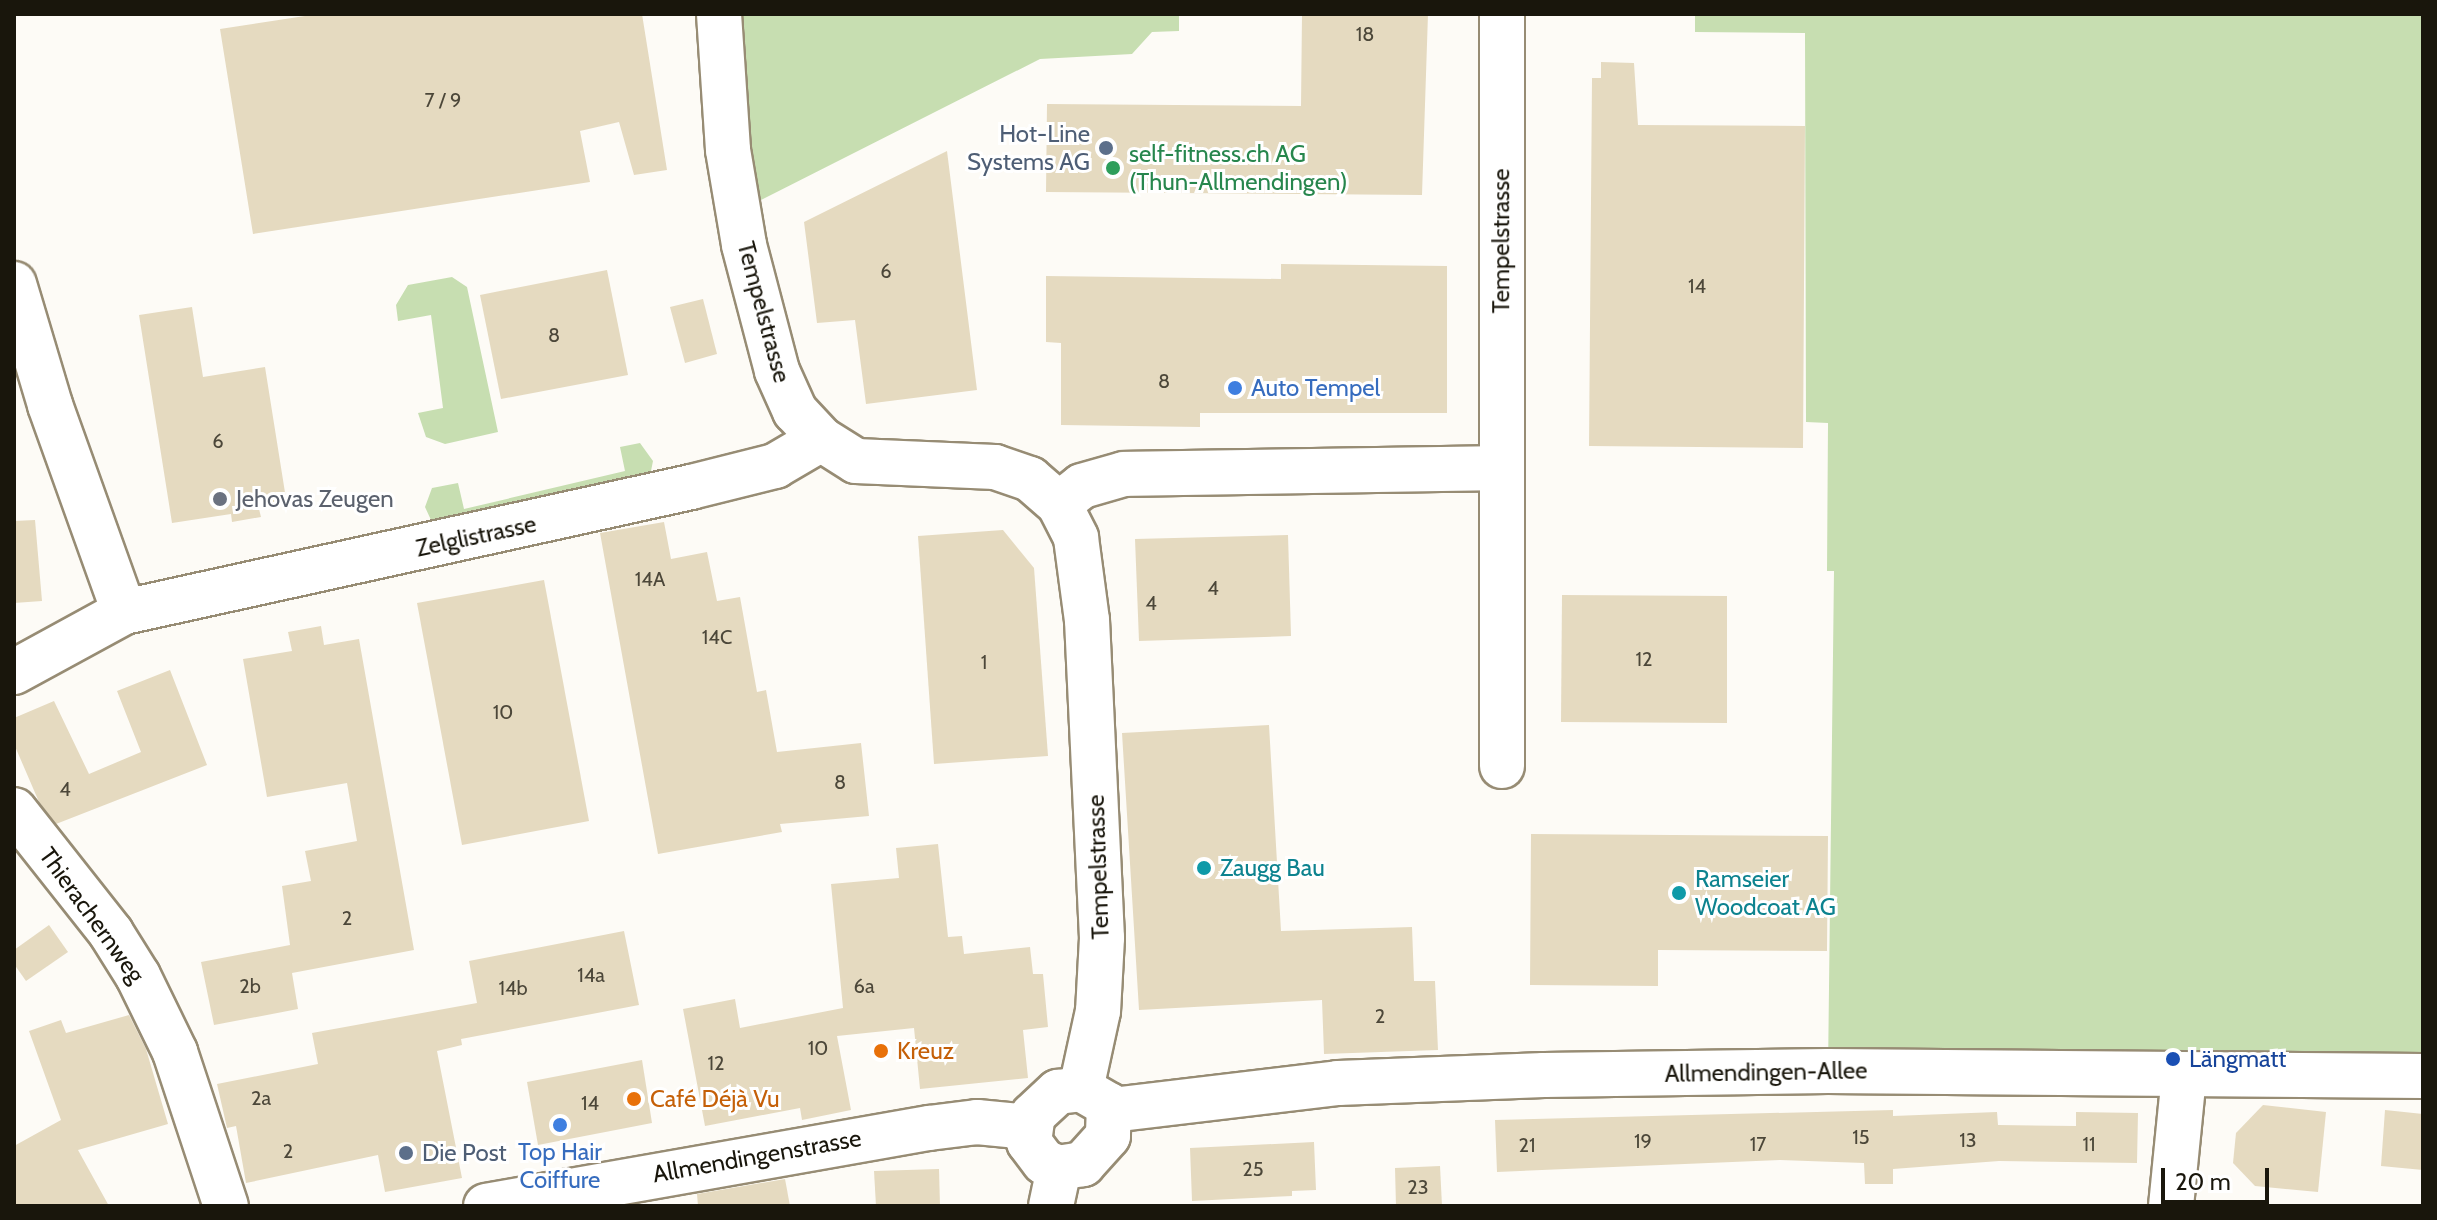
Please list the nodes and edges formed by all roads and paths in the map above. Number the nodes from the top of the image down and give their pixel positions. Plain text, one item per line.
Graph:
1 (719, 14) edge
2 (1502, 14) edge
3 (14, 284) edge
4 (821, 439) junction
5 (1500, 468) junction
6 (1059, 504) junction
7 (124, 612) junction
8 (14, 672) edge
9 (1502, 766) dead end
10 (14, 810) edge
11 (2184, 1075) junction
12 (2423, 1076) edge
13 (1096, 1099) junction
14 (1029, 1127) junction
15 (1055, 1187) edge
16 (226, 1206) edge
17 (486, 1206) edge
18 (2171, 1206) edge

1 - 4 street, Tempelstrasse
2 - 5 street, Tempelstrasse
3 - 7 street
4 - 6 street, Tempelstrasse
4 - 7 street, Zelglistrasse
5 - 6 street
5 - 9 street, Tempelstrasse
6 - 13 street, Tempelstrasse
7 - 8 street, Zelglistrasse
10 - 16 street, Thierachernweg
11 - 12 street, Allmendingen-Allee
11 - 13 street, Allmendingen-Allee
11 - 18 street
13 - 14 street
13 - 15 street, Tempelstrasse
14 - 15 street, Tempelstrasse
14 - 17 street, Allmendingenstrasse

